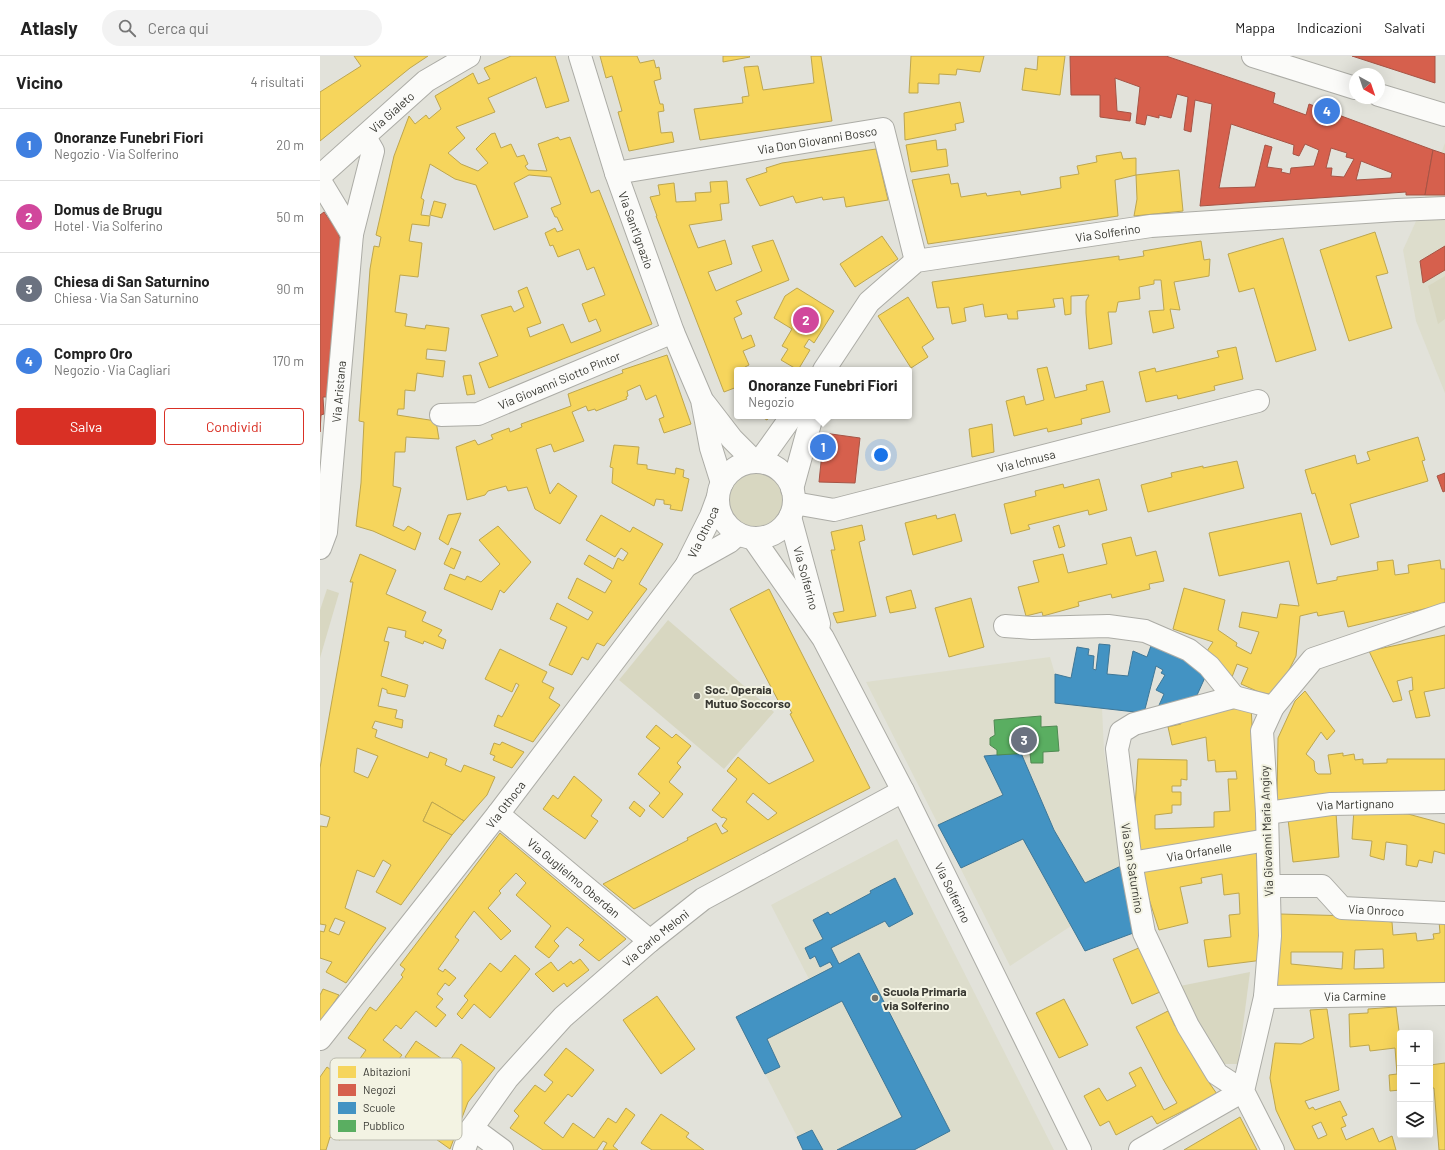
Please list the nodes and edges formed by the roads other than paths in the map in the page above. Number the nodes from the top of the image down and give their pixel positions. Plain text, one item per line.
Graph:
1 (469, 56) edge
2 (580, 56) edge
3 (1253, 56) edge
4 (1349, 86) edge
5 (1385, 97) edge
6 (1443, 116) edge
7 (365, 137) junction
8 (616, 173) junction
9 (320, 176) edge
10 (320, 181) edge
11 (1445, 208) edge
12 (352, 234) junction
13 (916, 261) junction
14 (673, 332) junction
15 (826, 367) edge
16 (702, 400) junction
17 (1258, 401) dead end
18 (441, 414) dead end
19 (790, 419) edge
20 (811, 419) edge
21 (757, 462) junction
22 (720, 490) junction
23 (792, 503) junction
24 (745, 536) junction
25 (320, 548) edge
26 (686, 566) junction
27 (1445, 614) edge
28 (1005, 626) dead end
29 (823, 638) junction
30 (1234, 697) junction
31 (1273, 707) junction
32 (903, 791) junction
33 (1445, 802) edge
34 (1267, 813) junction
35 (498, 814) junction
36 (1267, 840) junction
37 (1131, 863) junction
38 (1269, 886) junction
39 (1445, 913) edge
40 (650, 941) junction
41 (1445, 994) edge
42 (1265, 997) junction
43 (320, 1039) edge
44 (1243, 1091) junction
45 (472, 1128) junction
46 (464, 1150) edge
47 (502, 1150) edge
48 (1080, 1150) edge
49 (1140, 1150) edge
50 (1273, 1150) edge

1 - 7 street, Via Gialeto
2 - 8 street, Via Sant'Ignazio
3 - 4 street
5 - 6 street
7 - 9 street, Via Gialeto
7 - 12 street, Via Aristana
8 - 13 street, Via Don Giovanni Bosco
8 - 14 street, Via Sant'Ignazio
10 - 12 street
11 - 13 street, Via Solferino
12 - 25 street, Via Aristana
13 - 15 street
14 - 16 street, Via Sant'Ignazio
14 - 18 street, Via Giovanni Siotto Pintor
16 - 21 street, Via Sant'Ignazio
16 - 22 street, Via Sant'Ignazio
17 - 23 street, Via Ichnusa
19 - 21 street
20 - 23 street
21 - 22 street
21 - 23 street
22 - 24 street
22 - 26 street, Via Othoca
23 - 24 street
23 - 29 street, Via Solferino
24 - 26 street, Via Othoca
24 - 29 street, Via Solferino
26 - 35 street, Via Othoca
27 - 31 street, Via Giovanni Maria Angioy
28 - 30 street
29 - 32 street, Via Solferino
30 - 31 street, Via San Saturnino
30 - 37 street, Via San Saturnino
31 - 34 street, Via Giovanni Maria Angioy
32 - 40 street, Via Carlo Meloni
32 - 48 street, Via Solferino
33 - 34 street, Via Martignano
34 - 36 street, Via Giovanni Maria Angioy
35 - 40 street, Via Guglielmo Oberdan
35 - 43 street, Via Othoca
36 - 37 street, Via Orfanelle
36 - 38 street, Via Giovanni Maria Angioy
37 - 44 street, Via San Saturnino
38 - 39 street, Via Onroco
38 - 42 street, Via Giovanni Maria Angioy
40 - 45 street, Via Carlo Meloni
41 - 42 street, Via Carmine
42 - 44 street, Via Giovanni Maria Angioy
44 - 49 street
44 - 50 street
45 - 46 street, Via Carlo Meloni
45 - 47 street

